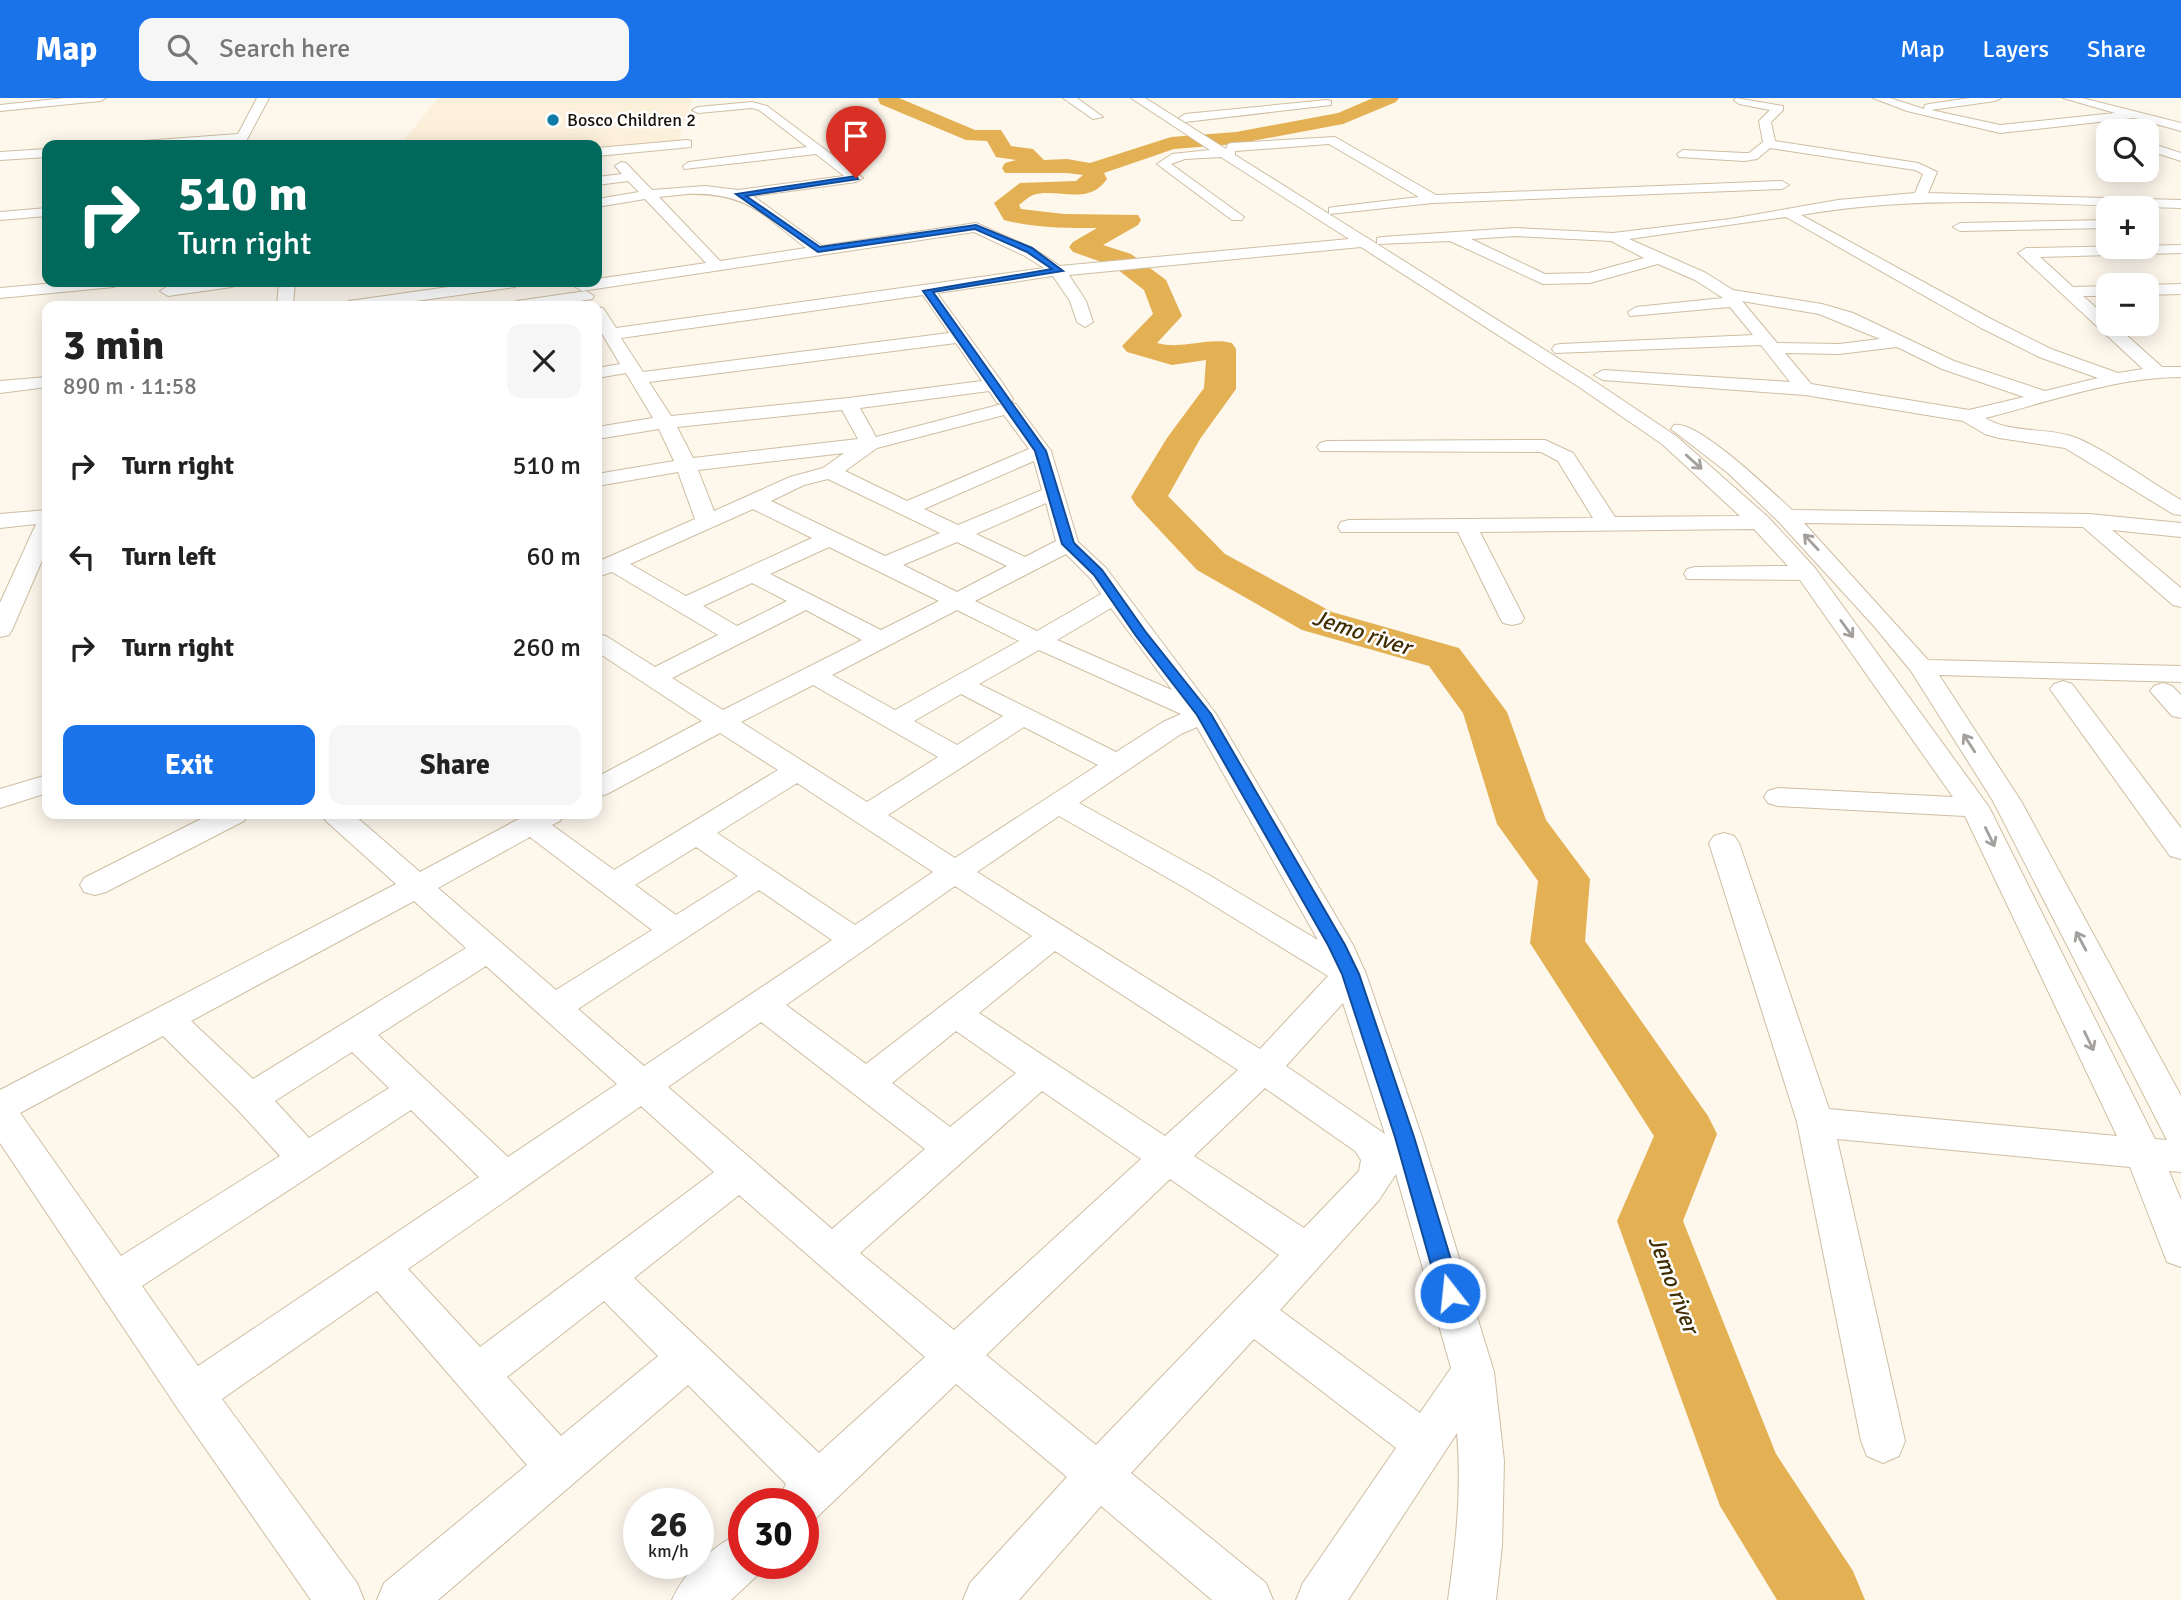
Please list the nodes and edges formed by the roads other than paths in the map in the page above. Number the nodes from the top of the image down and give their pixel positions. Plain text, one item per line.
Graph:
1 (100, 98) edge
2 (263, 98) edge
3 (1069, 98) edge
4 (1137, 98) edge
5 (1153, 98) edge
6 (1223, 98) edge
7 (1320, 98) edge
8 (1742, 98) edge
9 (1878, 98) edge
10 (1995, 98) edge
11 (2069, 98) edge
12 (0, 108) edge
13 (1911, 109) junction
14 (1247, 111) junction
15 (2133, 115) junction
16 (1097, 117) dead end
17 (1185, 118) junction
18 (2066, 122) junction
19 (2181, 127) edge
20 (2096, 130) edge
21 (801, 136) junction
22 (775, 138) dead end
23 (690, 139) edge
24 (241, 140) edge
25 (1218, 143) junction
26 (1769, 145) junction
27 (817, 150) junction
28 (2159, 150) edge
29 (602, 151) edge
30 (42, 153) edge
31 (1683, 154) dead end
32 (0, 156) edge
33 (2181, 157) edge
34 (742, 160) junction
35 (2165, 168) dead end
36 (2181, 168) edge
37 (602, 169) edge
38 (629, 170) junction
39 (602, 179) edge
40 (771, 182) dead end
41 (1782, 185) dead end
42 (708, 188) junction
43 (1700, 189) junction
44 (739, 194) junction
45 (649, 196) junction
46 (1920, 197) junction
47 (1433, 199) junction
48 (602, 202) edge
49 (2181, 204) edge
50 (2096, 208) edge
51 (2159, 208) edge
52 (1334, 211) junction
53 (42, 212) edge
54 (1788, 212) junction
55 (0, 216) edge
56 (1237, 217) dead end
57 (1749, 220) junction
58 (2096, 224) edge
59 (1961, 227) dead end
60 (1451, 236) junction
61 (1613, 237) junction
62 (1373, 242) junction
63 (2181, 249) edge
64 (818, 250) junction
65 (1661, 258) junction
66 (717, 266) junction
67 (1059, 271) junction
68 (62, 287) edge
69 (202, 287) edge
70 (483, 287) edge
71 (2181, 289) edge
72 (2159, 290) edge
73 (928, 291) junction
74 (2096, 291) edge
75 (2067, 292) junction
76 (0, 293) edge
77 (167, 293) edge
78 (585, 293) edge
79 (1731, 298) junction
80 (437, 300) edge
81 (543, 301) edge
82 (1636, 312) dead end
83 (1495, 317) junction
84 (1085, 322) dead end
85 (960, 337) junction
86 (608, 338) edge
87 (1900, 342) junction
88 (1769, 344) junction
89 (1561, 349) junction
90 (2157, 372) junction
91 (2181, 372) edge
92 (602, 373) edge
93 (633, 373) junction
94 (1603, 375) junction
95 (2117, 379) junction
96 (42, 383) edge
97 (995, 385) junction
98 (0, 387) edge
99 (1805, 389) junction
100 (2044, 397) junction
101 (848, 404) junction
102 (1009, 408) junction
103 (1969, 416) junction
104 (665, 422) junction
105 (602, 432) edge
106 (870, 444) junction
107 (1326, 447) dead end
108 (1041, 451) junction
109 (686, 465) junction
110 (830, 471) junction
111 (602, 479) edge
112 (1054, 492) junction
113 (754, 501) junction
114 (908, 508) junction
115 (2181, 509) edge
116 (1786, 516) junction
117 (42, 517) edge
118 (0, 521) edge
119 (2089, 521) junction
120 (707, 522) junction
121 (1760, 522) junction
122 (1608, 524) junction
123 (1466, 526) junction
124 (1349, 527) dead end
125 (2181, 530) edge
126 (957, 531) junction
127 (42, 535) edge
128 (831, 538) junction
129 (1068, 544) junction
130 (884, 565) junction
131 (1023, 565) junction
132 (605, 566) edge
133 (1807, 573) junction
134 (752, 574) junction
135 (1695, 574) dead end
136 (1114, 597) junction
137 (2181, 600) edge
138 (806, 601) junction
139 (957, 601) junction
140 (686, 605) junction
141 (1511, 618) dead end
142 (0, 630) edge
143 (737, 636) junction
144 (882, 640) junction
145 (1037, 640) junction
146 (602, 644) edge
147 (1921, 667) junction
148 (814, 675) junction
149 (652, 678) junction
150 (960, 684) junction
151 (2063, 689) dead end
152 (2175, 692) edge
153 (1203, 714) junction
154 (1023, 716) junction
155 (719, 722) junction
156 (895, 722) junction
157 (956, 756) junction
158 (1118, 764) junction
159 (796, 771) junction
160 (604, 775) edge
161 (42, 786) edge
162 (1778, 797) dead end
163 (0, 799) edge
164 (1057, 803) junction
165 (1975, 807) junction
166 (2152, 811) junction
167 (2181, 813) edge
168 (866, 816) junction
169 (224, 819) edge
170 (353, 819) edge
171 (541, 819) edge
172 (696, 832) junction
173 (1724, 843) dead end
174 (2181, 849) edge
175 (955, 872) junction
176 (758, 877) junction
177 (94, 885) dead end
178 (612, 885) junction
179 (417, 886) junction
180 (674, 930) junction
181 (1054, 935) junction
182 (854, 940) junction
183 (489, 949) junction
184 (1350, 974) junction
185 (761, 1004) junction
186 (555, 1007) junction
187 (954, 1013) junction
188 (168, 1020) junction
189 (354, 1034) junction
190 (1263, 1068) junction
191 (1041, 1072) junction
192 (643, 1084) junction
193 (866, 1084) junction
194 (413, 1091) junction
195 (250, 1099) junction
196 (0, 1107) edge
197 (0, 1114) edge
198 (1815, 1122) junction
199 (2181, 1131) edge
200 (1392, 1146) junction
201 (951, 1148) junction
202 (2144, 1154) junction
203 (1167, 1157) junction
204 (2181, 1157) edge
205 (306, 1158) junction
206 (740, 1173) junction
207 (506, 1179) junction
208 (2181, 1250) edge
209 (1307, 1252) junction
210 (832, 1254) junction
211 (379, 1265) junction
212 (605, 1276) junction
213 (115, 1281) junction
214 (1251, 1312) junction
215 (957, 1357) junction
216 (688, 1358) junction
217 (1473, 1372) junction
218 (478, 1374) junction
219 (193, 1394) junction
220 (1884, 1441) dead end
221 (1426, 1444) junction
222 (558, 1466) junction
223 (1100, 1474) junction
224 (804, 1488) edge
225 (815, 1488) edge
226 (728, 1570) edge
227 (340, 1600) edge
228 (401, 1600) edge
229 (695, 1600) edge
230 (987, 1600) edge
231 (1248, 1600) edge
232 (1320, 1600) edge
233 (1472, 1600) edge

1 - 12 street
2 - 24 street
3 - 16 street
4 - 25 street
5 - 17 street
6 - 14 street
7 - 14 street
8 - 26 street
9 - 13 street
10 - 13 street
11 - 15 street
13 - 18 street
14 - 17 street
15 - 18 street
15 - 19 street
17 - 25 street
18 - 20 street
21 - 22 street
21 - 23 street
21 - 27 street
23 - 29 street
23 - 34 street
23 - 42 street
25 - 47 street
25 - 52 street
25 - 56 street
25 - 62 street
26 - 31 street
26 - 46 street
27 - 34 street
27 - 44 street
28 - 33 street
30 - 32 street
34 - 40 street
35 - 36 street
37 - 38 street
38 - 39 street
38 - 45 street
41 - 43 street
42 - 44 street
42 - 45 street
43 - 47 street
43 - 57 street
44 - 64 street
45 - 48 street
45 - 66 street
46 - 50 street
46 - 54 street
47 - 52 street
49 - 51 street
52 - 62 street
53 - 55 street
54 - 57 street
54 - 95 street
57 - 61 street
58 - 59 street
60 - 61 street
60 - 62 street
60 - 65 street
61 - 65 street
62 - 67 street
62 - 83 street
63 - 75 street
64 - 66 street
64 - 67 street
65 - 79 street
66 - 78 street
67 - 73 street
67 - 84 street
68 - 76 street
69 - 77 street
70 - 80 street
71 - 72 street
73 - 85 street
73 - 86 street
74 - 75 street
75 - 90 street
78 - 81 street
79 - 82 street
79 - 87 street
79 - 88 street
83 - 89 street
83 -> 121 street
85 - 93 street
85 - 97 street
86 - 93 street
87 - 88 street
87 - 100 street
88 - 89 street
88 - 99 street
89 - 94 street
90 - 91 street
90 - 95 street
92 - 93 street
93 - 104 street
94 - 99 street
94 - 116 street
95 - 100 street
96 - 98 street
97 - 101 street
97 - 102 street
99 - 103 street
100 - 103 street
101 - 104 street
101 - 106 street
102 - 106 street
102 - 108 street
103 - 115 street
104 - 105 street
104 - 109 street
106 - 109 street
106 - 110 street
107 - 122 street
108 - 112 street
108 - 114 street
109 - 111 street
109 - 120 street
110 - 113 street
110 - 114 street
112 - 126 street
112 - 129 street
113 - 120 street
113 - 128 street
114 - 126 street
116 - 119 street
147 -> 116 street
117 - 118 street
119 - 125 street
119 - 137 street
120 - 132 street
121 - 122 street
121 - 133 street
122 - 123 street
123 - 124 street
123 - 141 street
126 - 130 street
126 - 131 street
127 - 142 street
128 - 130 street
128 - 134 street
129 - 131 street
129 - 136 street
130 - 139 street
131 - 139 street
132 - 140 street
133 - 135 street
133 -> 165 street
134 - 138 street
134 - 140 street
136 - 145 street
136 - 153 street
138 - 143 street
138 - 144 street
139 - 144 street
139 - 145 street
140 - 143 street
143 - 149 street
144 - 148 street
145 - 150 street
145 - 153 street
146 - 149 street
147 - 152 street
199 -> 147 street
148 - 155 street
148 - 156 street
149 - 155 street
150 - 154 street
150 - 156 street
151 - 166 street
153 - 158 street
153 - 184 street
154 - 157 street
154 - 158 street
155 - 159 street
155 - 160 street
156 - 157 street
157 - 168 street
158 - 164 street
159 - 168 street
159 - 172 street
161 - 163 street
162 - 165 street
164 - 175 street
164 - 184 street
165 -> 202 street
166 - 167 street
166 - 174 street
168 - 175 street
169 - 177 street
170 - 179 street
171 - 178 street
171 - 179 street
172 - 176 street
172 - 178 street
173 - 198 street
175 - 181 street
175 - 182 street
176 - 180 street
176 - 182 street
178 - 180 street
179 - 183 street
179 - 188 street
180 - 186 street
181 - 187 street
181 - 190 street
182 - 185 street
183 - 186 street
183 - 189 street
184 - 190 street
184 - 200 street
185 - 192 street
185 - 193 street
186 - 192 street
187 - 191 street
187 - 193 street
188 - 195 street
188 - 196 street
189 - 194 street
189 - 195 street
190 - 200 street
190 - 203 street
191 - 201 street
191 - 203 street
192 - 206 street
192 - 207 street
193 - 201 street
194 - 205 street
194 - 207 street
195 - 205 street
197 - 213 street
198 - 202 street
198 - 220 street
200 - 209 street
200 - 217 street
201 - 210 street
202 - 204 street
202 - 208 street
203 - 209 street
203 - 215 street
205 - 213 street
206 - 210 street
206 - 212 street
207 - 211 street
209 - 214 street
210 - 215 street
211 - 218 street
211 - 219 street
212 - 216 street
212 - 218 street
213 - 219 street
214 - 221 street
214 - 223 street
215 - 223 street
215 - 225 street
216 - 222 street
216 - 224 street
217 - 221 street
217 - 233 street
218 - 222 street
219 - 227 street
221 - 232 street
222 - 228 street
223 - 230 street
223 - 231 street
226 - 229 street

